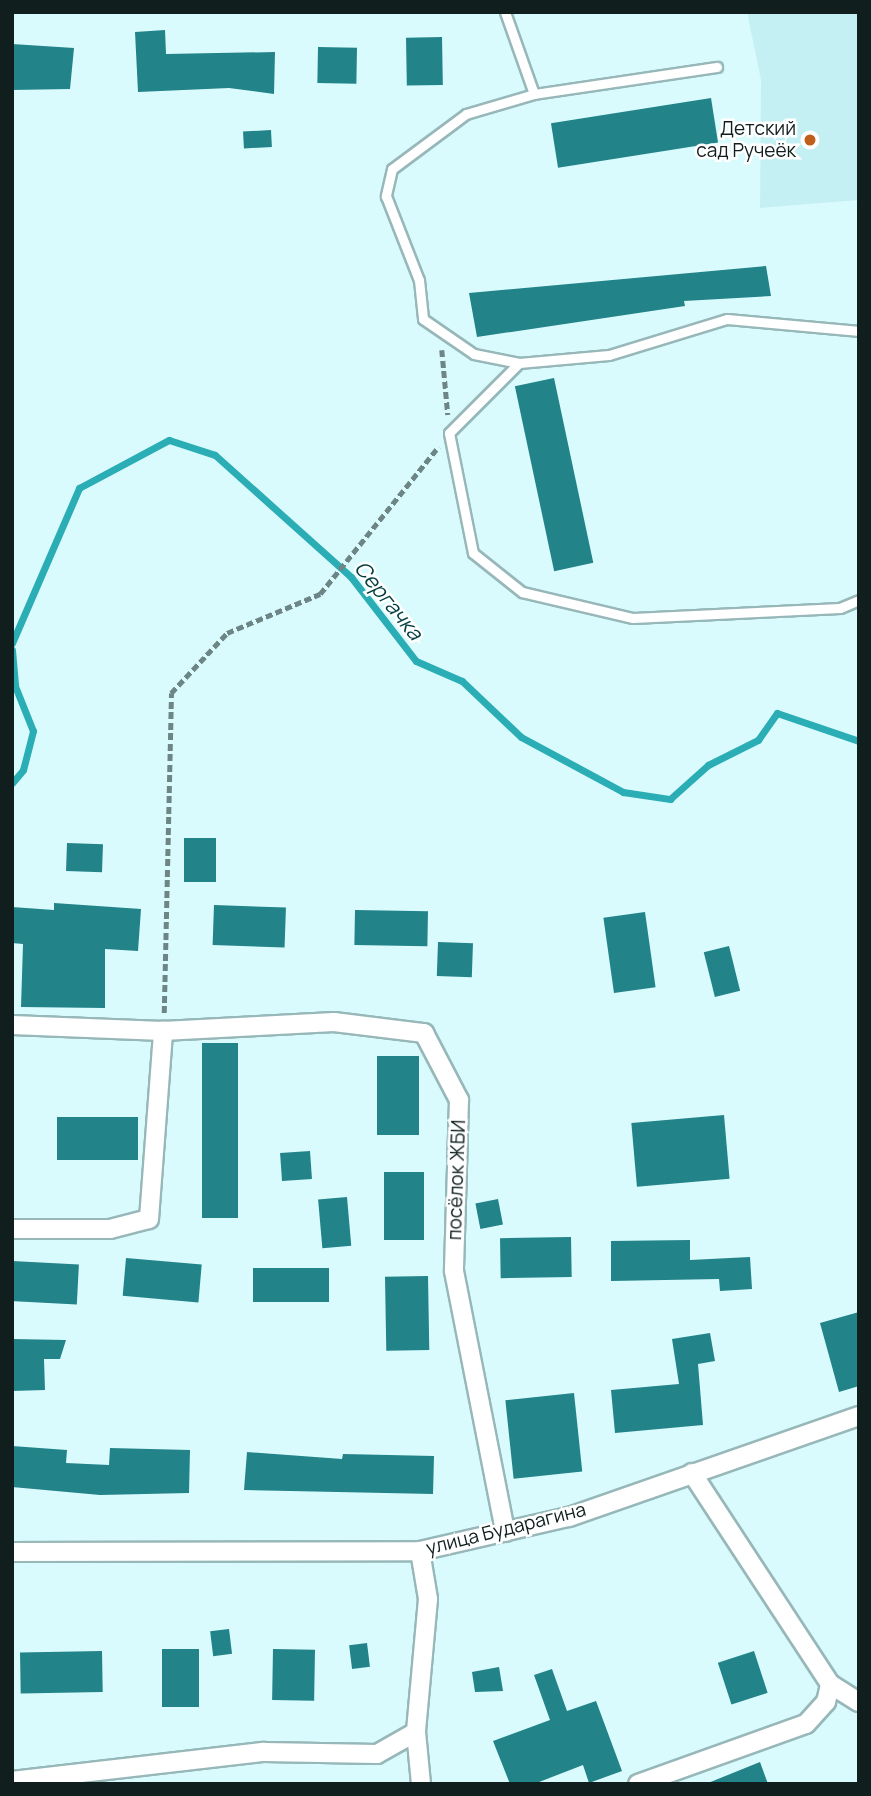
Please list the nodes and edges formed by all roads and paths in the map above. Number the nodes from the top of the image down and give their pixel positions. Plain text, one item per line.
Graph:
1 (505, 12) edge
2 (717, 67) dead end
3 (534, 94) junction
4 (859, 331) edge
5 (441, 332) junction
6 (519, 363) junction
7 (449, 433) junction
8 (859, 600) edge
9 (12, 1025) edge
10 (163, 1031) junction
11 (12, 1229) edge
12 (859, 1416) edge
13 (692, 1473) junction
14 (505, 1532) junction
15 (420, 1551) junction
16 (12, 1552) edge
17 (830, 1684) junction
18 (859, 1702) edge
19 (416, 1732) junction
20 (12, 1781) edge
21 (421, 1784) edge
22 (638, 1784) edge

1 - 3 lane
2 - 3 lane
3 - 5 lane
4 - 6 lane
5 - 6 lane
5 - 7 path
6 - 7 lane
7 - 8 lane
7 - 10 path
9 - 10 street, посёлок ЖБИ
10 - 11 street
10 - 14 street, посёлок ЖБИ
12 - 13 street, улица Бударагина
13 - 14 street, улица Бударагина
13 - 17 street
14 - 15 street, улица Бударагина
15 - 16 street, улица Бударагина
15 - 19 street
17 - 18 street
17 - 22 street
19 - 20 street
19 - 21 street

